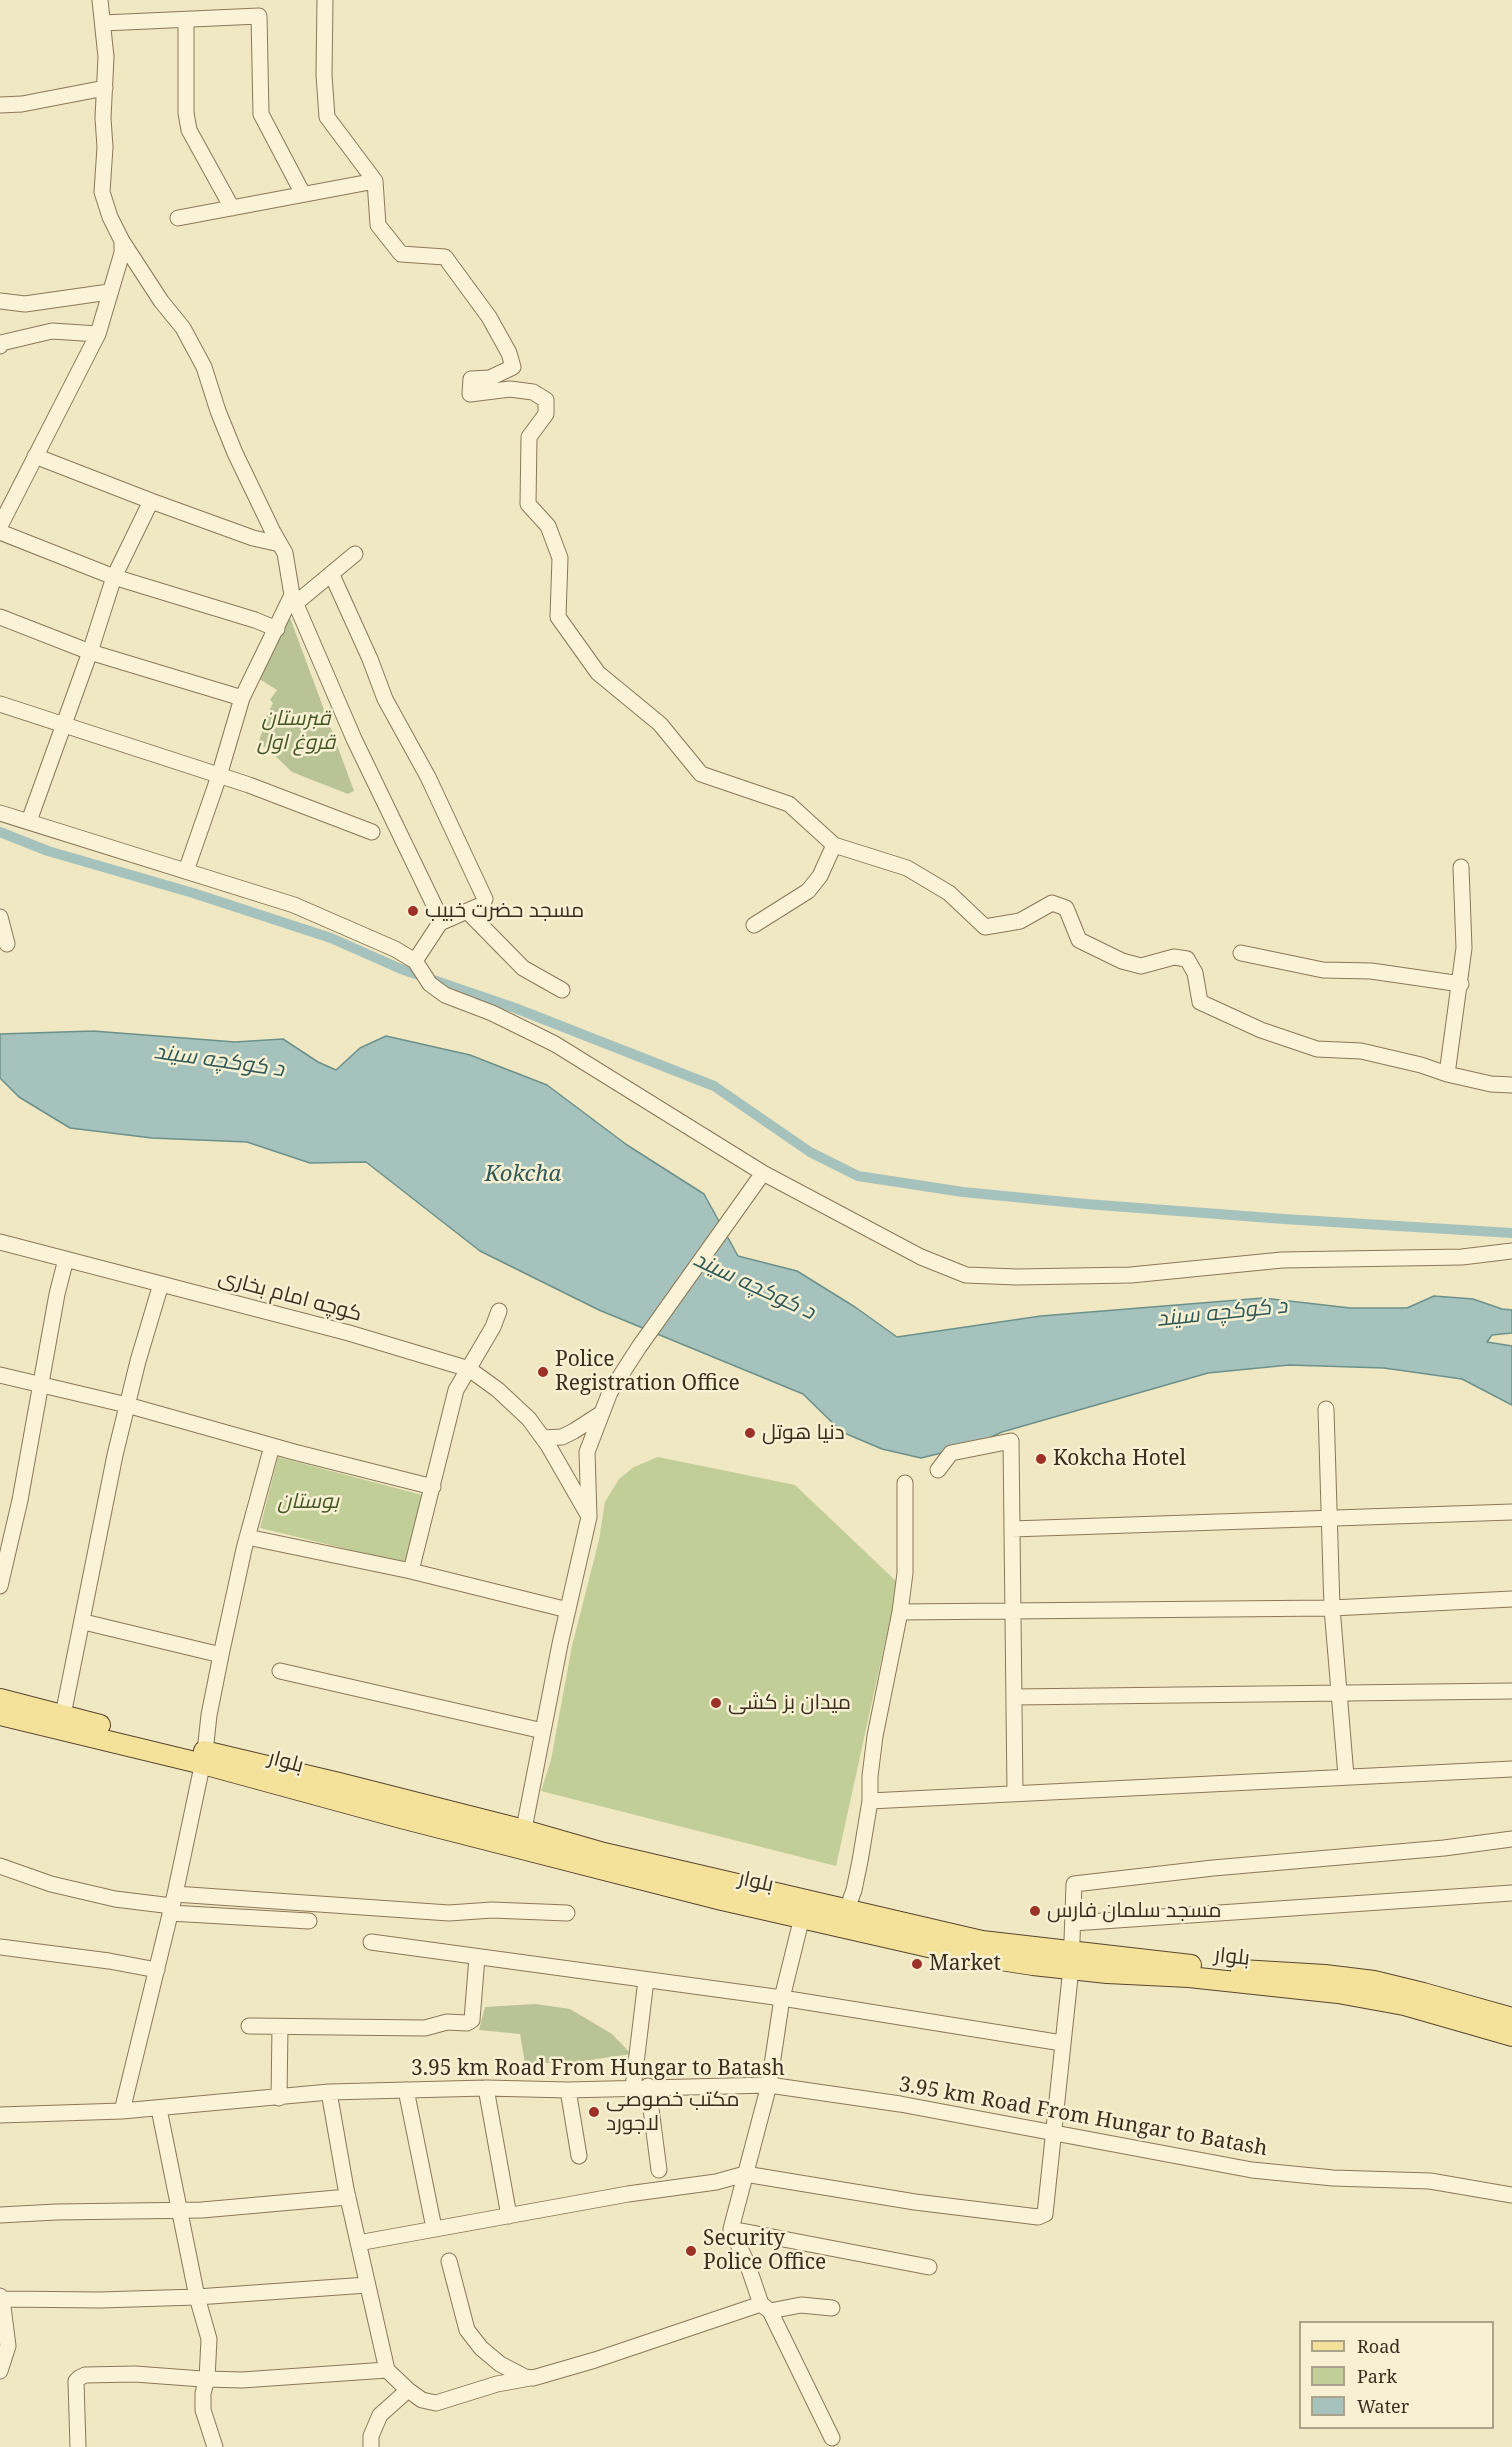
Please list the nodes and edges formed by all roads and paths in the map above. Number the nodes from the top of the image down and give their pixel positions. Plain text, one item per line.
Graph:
1 (100, 0) edge
2 (325, 0) edge
3 (186, 20) junction
4 (103, 23) junction
5 (105, 88) junction
6 (0, 105) edge
7 (375, 181) junction
8 (303, 194) junction
9 (232, 208) junction
10 (178, 218) dead end
11 (122, 241) junction
12 (109, 292) junction
13 (0, 301) edge
14 (98, 334) junction
15 (0, 346) edge
16 (35, 456) junction
17 (151, 501) junction
18 (0, 526) edge
19 (0, 532) edge
20 (280, 544) junction
21 (355, 554) dead end
22 (332, 575) junction
23 (114, 577) junction
24 (294, 599) junction
25 (0, 617) edge
26 (277, 629) junction
27 (90, 652) junction
28 (242, 698) junction
29 (0, 704) edge
30 (64, 724) junction
31 (219, 776) junction
32 (0, 813) edge
33 (29, 821) junction
34 (372, 832) dead end
35 (834, 845) junction
36 (1461, 867) dead end
37 (186, 872) junction
38 (467, 911) junction
39 (0, 916) edge
40 (440, 923) junction
41 (754, 925) dead end
42 (8, 944) dead end
43 (1241, 953) dead end
44 (416, 961) junction
45 (1461, 984) junction
46 (562, 990) dead end
47 (1447, 1074) junction
48 (1512, 1085) edge
49 (762, 1173) junction
50 (0, 1242) edge
51 (1512, 1251) edge
52 (66, 1259) junction
53 (161, 1284) junction
54 (499, 1311) dead end
55 (469, 1369) junction
56 (0, 1375) edge
57 (40, 1385) junction
58 (128, 1405) junction
59 (1326, 1410) dead end
60 (602, 1413) junction
61 (543, 1438) junction
62 (272, 1446) junction
63 (938, 1470) dead end
64 (905, 1483) dead end
65 (433, 1487) junction
66 (1512, 1512) edge
67 (589, 1517) junction
68 (1331, 1519) junction
69 (1012, 1529) junction
70 (247, 1537) junction
71 (411, 1570) junction
72 (0, 1586) edge
73 (1512, 1599) edge
74 (1332, 1608) junction
75 (568, 1610) junction
76 (1013, 1610) junction
77 (900, 1612) junction
78 (84, 1622) junction
79 (222, 1655) junction
80 (280, 1671) dead end
81 (1512, 1691) edge
82 (1338, 1694) junction
83 (1014, 1697) junction
84 (0, 1699) edge
85 (0, 1715) edge
86 (63, 1715) junction
87 (543, 1731) junction
88 (107, 1733) junction
89 (204, 1758) junction
90 (1512, 1769) edge
91 (1346, 1776) junction
92 (1015, 1793) junction
93 (870, 1801) junction
94 (522, 1839) junction
95 (1512, 1839) edge
96 (0, 1866) edge
97 (1512, 1893) edge
98 (172, 1904) junction
99 (567, 1913) dead end
100 (802, 1917) junction
101 (844, 1919) junction
102 (309, 1921) dead end
103 (1073, 1923) junction
104 (371, 1942) dead end
105 (0, 1947) edge
106 (477, 1957) junction
107 (1072, 1960) junction
108 (158, 1970) junction
109 (646, 1980) junction
110 (782, 1998) junction
111 (1512, 2019) edge
112 (249, 2026) dead end
113 (280, 2027) junction
114 (1512, 2036) edge
115 (1062, 2043) junction
116 (769, 2085) junction
117 (641, 2087) junction
118 (486, 2088) junction
119 (406, 2090) junction
120 (568, 2090) junction
121 (329, 2092) junction
122 (279, 2098) junction
123 (159, 2109) junction
124 (122, 2111) junction
125 (0, 2115) edge
126 (1053, 2134) junction
127 (579, 2156) dead end
128 (659, 2170) dead end
129 (745, 2174) junction
130 (1512, 2195) edge
131 (348, 2197) junction
132 (179, 2211) junction
133 (0, 2216) edge
134 (509, 2216) junction
135 (435, 2228) junction
136 (731, 2229) junction
137 (358, 2243) junction
138 (449, 2261) dead end
139 (929, 2267) dead end
140 (367, 2285) junction
141 (1, 2297) edge
142 (197, 2297) junction
143 (765, 2308) junction
144 (832, 2308) dead end
145 (387, 2370) junction
146 (0, 2371) edge
147 (533, 2378) junction
148 (205, 2379) junction
149 (408, 2390) junction
150 (832, 2438) dead end
151 (78, 2447) edge
152 (215, 2447) edge
153 (371, 2447) edge

1 - 4 street
2 - 7 street
3 - 4 street
3 - 8 street
3 - 9 street
4 - 5 street
5 - 6 street
5 - 11 street
7 - 8 street
7 - 35 street
8 - 9 street
9 - 10 street
11 - 12 street
11 - 20 street
12 - 13 street
12 - 14 street
14 - 15 street
14 - 16 street
16 - 17 street
16 - 18 street
17 - 20 street
17 - 23 street
19 - 23 street
20 - 24 street
21 - 22 street
22 - 24 street
22 - 38 street
23 - 26 street
23 - 27 street
24 - 26 street
24 - 40 street
25 - 27 street
26 - 28 street
27 - 28 street
27 - 30 street
28 - 31 street
29 - 30 street
30 - 31 street
30 - 33 street
31 - 34 street
31 - 37 street
32 - 33 street
33 - 37 street
35 - 41 street
35 - 47 street
36 - 45 street
37 - 44 street
38 - 40 street
38 - 46 street
39 - 42 street
40 - 44 street
43 - 45 street
44 - 49 street
45 - 47 street
47 - 48 street
49 - 51 street
49 - 60 street
50 - 52 street, کوچه امام بخاری
52 - 53 street, کوچه امام بخاری
52 - 57 street
53 - 55 street, کوچه امام بخاری
53 - 58 street
54 - 55 street
55 - 61 street, کوچه امام بخاری
55 - 65 street
56 - 57 street
57 - 58 street
57 - 72 street
58 - 62 street
58 - 78 street
59 - 68 street
60 - 61 street
60 - 67 street
61 - 67 street, کوچه امام بخاری
62 - 65 street
62 - 70 street
63 - 69 street
64 - 77 street
65 - 71 street
66 - 68 street
67 - 75 street
68 - 69 street
68 - 74 street
69 - 76 street
70 - 71 street
70 - 79 street
71 - 75 street
73 - 74 street
74 - 76 street
74 - 82 street
75 - 87 street
76 - 77 street
76 - 83 street
77 - 93 street
78 - 79 street
78 - 86 street
79 - 89 street
80 - 87 street
81 - 82 street
82 - 83 street
82 - 91 street
83 - 92 street
84 - 86 main road, بلوار
85 - 88 main road, بلوار
86 - 88 main road, بلوار
87 - 94 street
88 - 89 main road, بلوار
89 - 94 main road, بلوار
89 - 98 street
90 - 91 street
91 - 92 street
92 - 93 street
93 - 101 street
94 - 100 main road, بلوار
94 - 101 main road, بلوار
95 - 103 street
96 - 98 street
97 - 103 street
98 - 99 street
98 - 102 street
98 - 108 street
100 - 101 main road, بلوار
100 - 110 street
101 - 107 main road, بلوار
103 - 107 street
104 - 106 street
105 - 108 street
106 - 109 street
106 - 113 street
107 - 111 main road, بلوار
107 - 114 main road, بلوار
107 - 115 street
108 - 124 street
109 - 110 street
109 - 117 street
110 - 115 street
110 - 116 street
112 - 113 street
113 - 122 street
115 - 126 street
116 - 117 street, 3.95 km Road From Hungar to Batash
116 - 126 street, 3.95 km Road From Hungar to Batash
116 - 129 street
117 - 120 street, 3.95 km Road From Hungar to Batash
117 - 128 street
118 - 119 street, 3.95 km Road From Hungar to Batash
118 - 120 street, 3.95 km Road From Hungar to Batash
118 - 134 street
119 - 121 street, 3.95 km Road From Hungar to Batash
119 - 135 street
120 - 127 street
121 - 122 street, 3.95 km Road From Hungar to Batash
121 - 131 street
122 - 123 street, 3.95 km Road From Hungar to Batash
123 - 124 street, 3.95 km Road From Hungar to Batash
123 - 132 street
124 - 125 street, 3.95 km Road From Hungar to Batash
126 - 129 street
126 - 130 street, 3.95 km Road From Hungar to Batash
129 - 134 street
129 - 136 street
131 - 132 street
131 - 137 street
132 - 133 street
132 - 142 street
134 - 135 street
135 - 137 street
136 - 139 street
136 - 143 street
137 - 140 street
138 - 147 street
140 - 142 street
140 - 145 street
141 - 142 street
141 - 146 street
142 - 148 street
143 - 144 street
143 - 147 street
143 - 150 street
145 - 148 street
145 - 149 street
147 - 149 street
148 - 151 street
148 - 152 street
149 - 153 street

